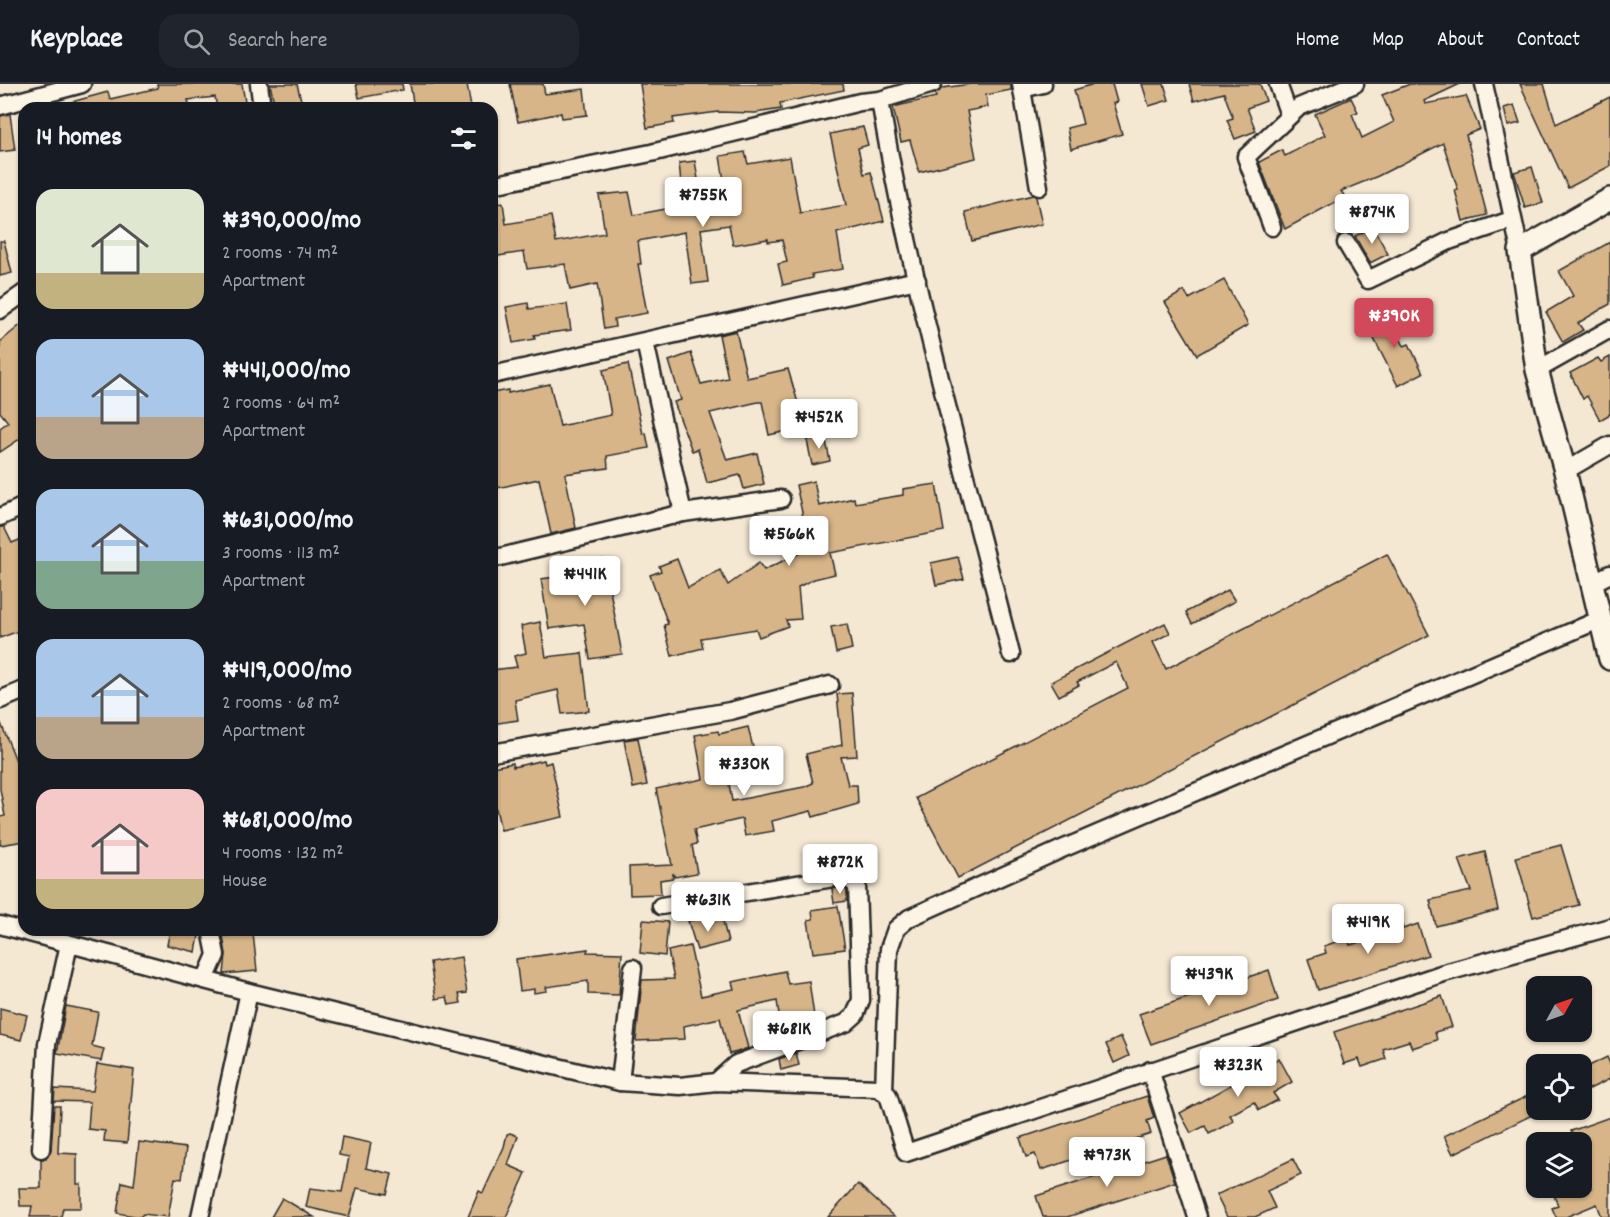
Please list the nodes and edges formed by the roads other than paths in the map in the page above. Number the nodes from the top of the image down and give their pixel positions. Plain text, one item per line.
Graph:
1 (81, 84) edge
2 (259, 84) edge
3 (933, 84) edge
4 (1042, 84) edge
5 (1278, 84) edge
6 (1355, 84) edge
7 (1484, 84) edge
8 (1022, 87) edge
9 (880, 100) junction
10 (32, 102) edge
11 (261, 102) edge
12 (18, 105) edge
13 (0, 106) edge
14 (1289, 115) junction
15 (498, 184) edge
16 (1039, 188) dead end
17 (1610, 200) edge
18 (1512, 220) junction
19 (1272, 227) dead end
20 (1346, 243) dead end
21 (1520, 250) junction
22 (917, 280) junction
23 (18, 296) edge
24 (0, 310) edge
25 (1610, 329) edge
26 (645, 342) junction
27 (1537, 370) junction
28 (498, 374) edge
29 (1610, 446) edge
30 (1565, 471) junction
31 (781, 499) dead end
32 (18, 509) edge
33 (683, 513) junction
34 (0, 517) edge
35 (498, 558) edge
36 (1601, 578) edge
37 (1601, 619) junction
38 (1011, 654) dead end
39 (1610, 659) edge
40 (830, 685) dead end
41 (18, 692) edge
42 (0, 700) edge
43 (498, 752) edge
44 (661, 906) dead end
45 (0, 925) edge
46 (1610, 927) edge
47 (18, 930) edge
48 (40, 936) edge
49 (212, 936) edge
50 (69, 944) junction
51 (633, 968) dead end
52 (205, 980) junction
53 (249, 992) junction
54 (1150, 1070) junction
55 (620, 1082) junction
56 (716, 1082) junction
57 (884, 1090) junction
58 (41, 1149) dead end
59 (200, 1217) edge
60 (1197, 1217) edge

1 - 10 street
2 - 11 street
3 - 9 street
4 - 8 street
5 - 14 street
6 - 14 street
7 - 18 street
8 - 16 street
9 - 15 street
9 - 22 street
12 - 13 street
14 - 19 street
17 - 21 street
18 - 20 street
18 - 21 street
21 - 27 street
22 - 26 street
22 - 38 street
23 - 24 street
25 - 27 street
26 - 28 street
26 - 33 street
27 - 30 street
29 - 30 street
30 - 36 street
31 - 33 street
32 - 34 street
33 - 35 street
36 - 37 street
37 - 39 street
37 - 57 street
40 - 43 street
41 - 42 street
44 - 56 street
45 - 47 street
46 - 54 street
48 - 50 street
49 - 52 street
50 - 52 street
50 - 58 street
51 - 55 street
52 - 53 street
53 - 55 street
53 - 59 street
54 - 57 street
54 - 60 street
55 - 56 street
56 - 57 street

